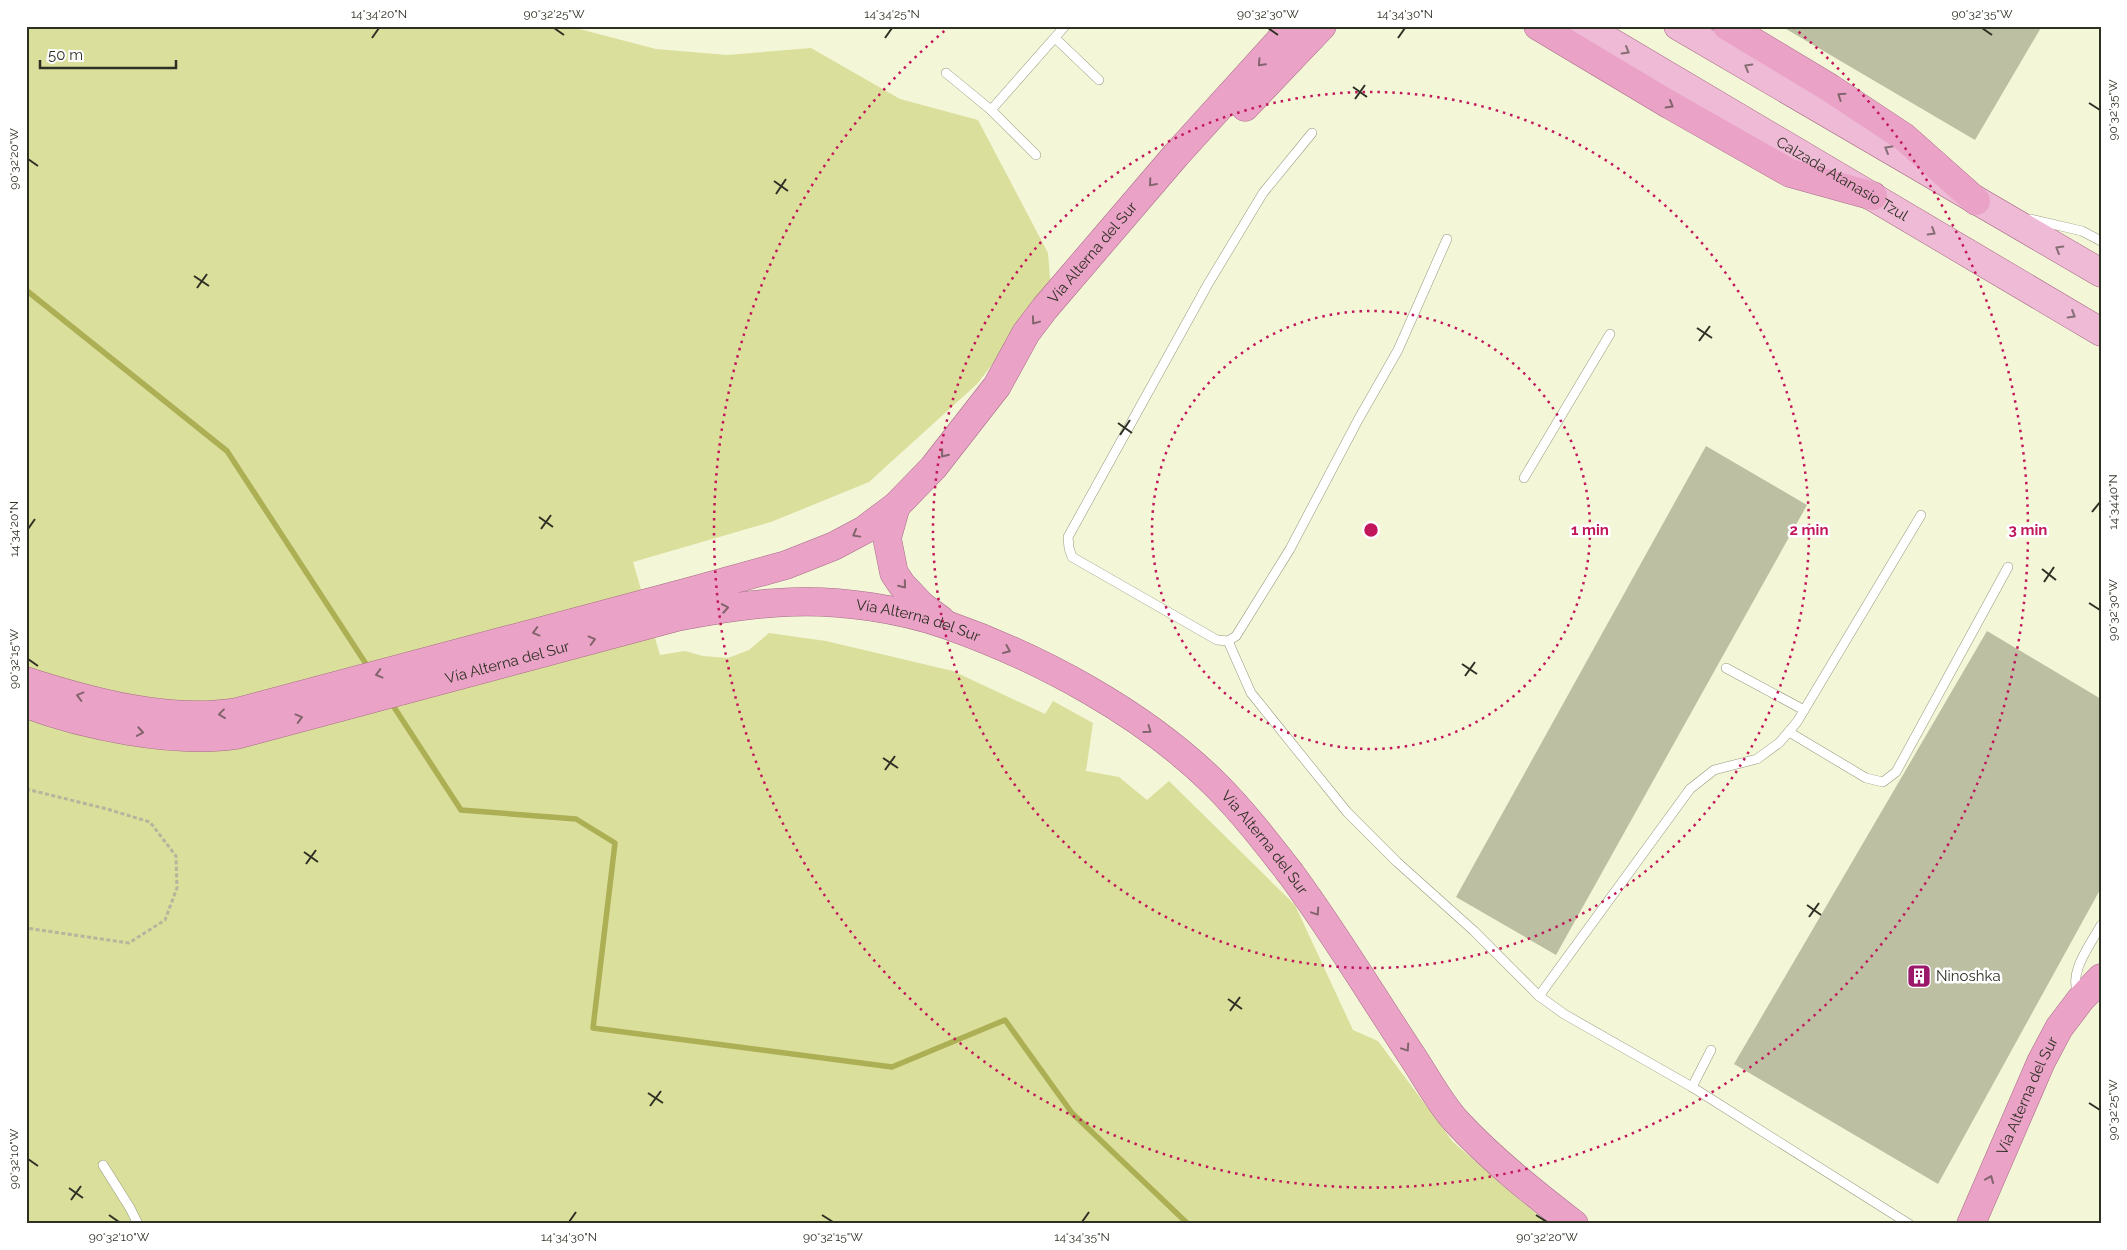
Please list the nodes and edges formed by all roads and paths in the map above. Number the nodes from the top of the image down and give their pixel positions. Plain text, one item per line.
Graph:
1 (1065, 26) edge
2 (1293, 26) edge
3 (1322, 26) edge
4 (1538, 26) edge
5 (1584, 26) edge
6 (1678, 26) edge
7 (1727, 26) edge
8 (1055, 38) junction
9 (946, 73) dead end
10 (1099, 80) dead end
11 (991, 110) junction
12 (1312, 133) dead end
13 (1036, 155) dead end
14 (1872, 196) junction
15 (1985, 206) junction
16 (1447, 239) dead end
17 (2101, 242) edge
18 (2101, 273) edge
19 (2101, 332) edge
20 (1610, 334) dead end
21 (997, 386) junction
22 (1524, 478) dead end
23 (896, 506) junction
24 (1921, 515) dead end
25 (2008, 566) dead end
26 (672, 607) junction
27 (946, 624) junction
28 (1228, 641) junction
29 (1726, 668) dead end
30 (26, 681) edge
31 (26, 704) edge
32 (1804, 710) junction
33 (1789, 732) junction
34 (26, 789) edge
35 (2101, 925) edge
36 (26, 928) edge
37 (2101, 978) edge
38 (1539, 996) junction
39 (2081, 999) junction
40 (1710, 1050) dead end
41 (1692, 1087) junction
42 (103, 1166) dead end
43 (138, 1224) edge
44 (1574, 1224) edge
45 (1909, 1224) edge
46 (1971, 1224) edge

1 - 8 lane
2 -> 21 highway, Vía Alterna del Sur
3 - 21 highway
4 -> 14 highway
5 -> 14 main road, Calzada Atanasio Tzul
15 -> 6 main road
15 -> 7 highway
8 - 10 lane
8 - 11 lane
9 - 11 lane
11 - 13 lane
12 - 28 lane
14 -> 19 main road, Calzada Atanasio Tzul
15 - 17 lane
18 -> 15 main road
16 - 28 lane
20 - 22 lane
21 -> 23 highway, Vía Alterna del Sur
23 -> 26 highway, Vía Alterna del Sur
23 -> 27 highway
24 - 32 lane
25 - 33 lane
26 -> 27 highway, Vía Alterna del Sur
26 -> 30 highway, Vía Alterna del Sur
31 -> 26 highway, Vía Alterna del Sur
27 -> 44 highway, Vía Alterna del Sur
28 - 38 lane
29 - 32 lane
32 - 33 lane
33 - 38 lane
34 - 36 path
35 - 39 lane
37 - 39 highway, Vía Alterna del Sur
38 - 41 lane
46 -> 39 highway, Vía Alterna del Sur
40 - 41 lane
41 - 45 lane
42 - 43 lane

